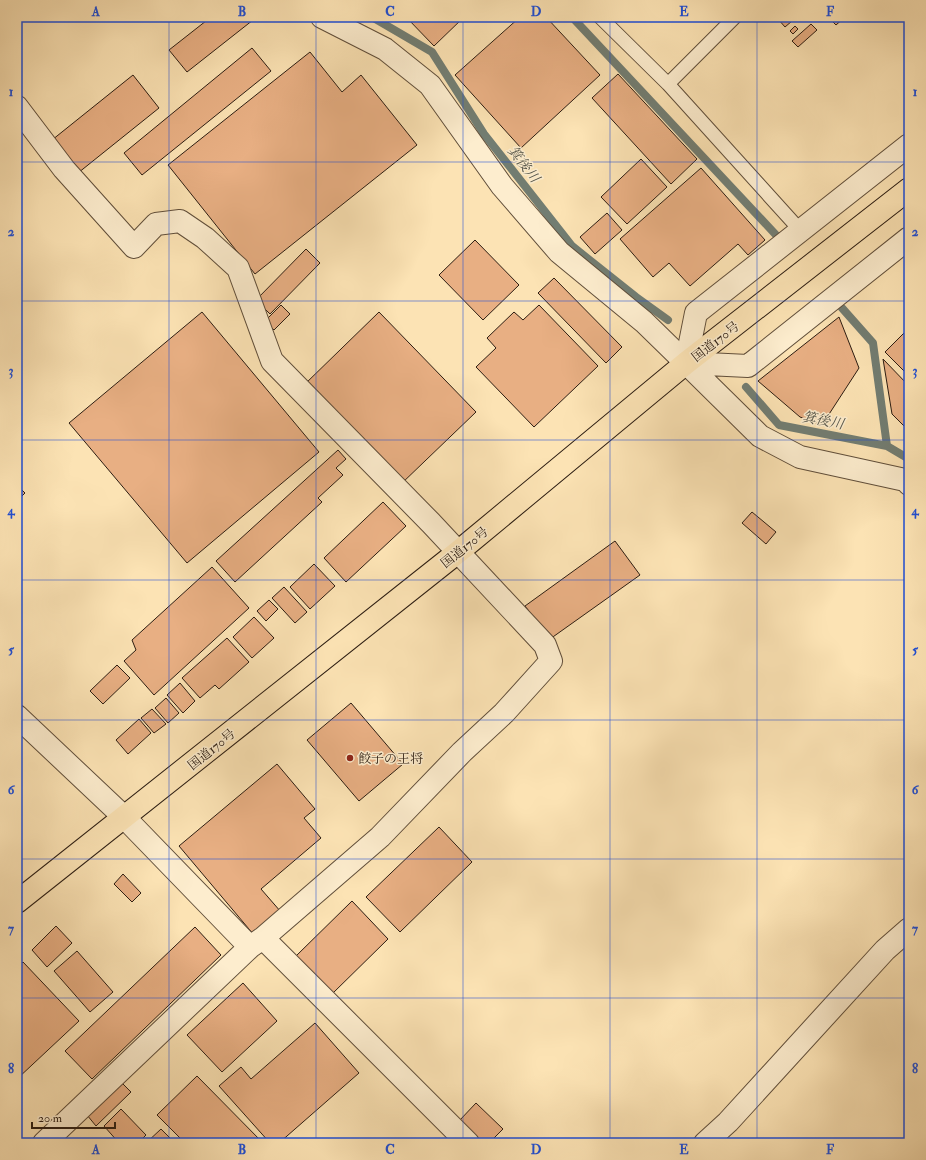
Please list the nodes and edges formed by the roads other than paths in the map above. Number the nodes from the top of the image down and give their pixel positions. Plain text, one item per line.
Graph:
1 (322, 17) edge
2 (600, 17) edge
3 (735, 17) edge
4 (668, 84) junction
5 (17, 108) edge
6 (909, 145) edge
7 (909, 189) edge
8 (800, 230) junction
9 (909, 238) edge
10 (686, 363) junction
11 (909, 484) edge
12 (458, 552) junction
13 (17, 716) edge
14 (125, 818) junction
15 (17, 902) edge
16 (909, 929) edge
17 (256, 943) junction
18 (44, 1143) edge
19 (468, 1143) edge
20 (705, 1143) edge

1 - 10 street
2 - 4 lane
3 - 4 lane
4 - 8 lane
5 - 12 street
6 - 8 street
7 - 10 highway, 国道170号
8 - 10 street
9 - 10 street
10 - 11 street
10 - 12 highway, 国道170号
12 - 14 highway, 国道170号
12 - 17 street
13 - 14 street
14 - 15 highway, 国道170号
14 - 17 street
16 - 20 street
17 - 18 street
17 - 19 street

